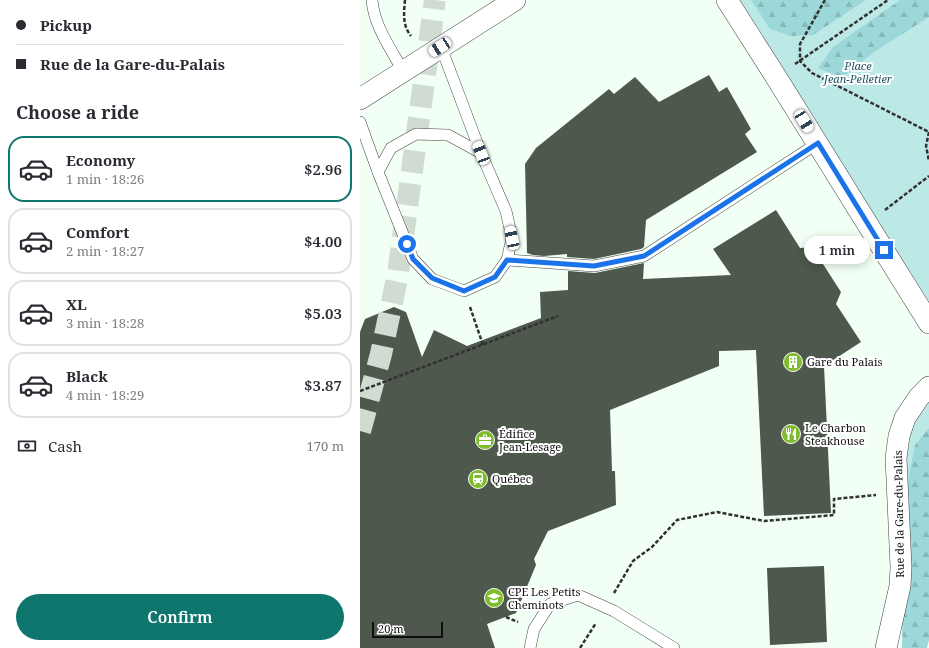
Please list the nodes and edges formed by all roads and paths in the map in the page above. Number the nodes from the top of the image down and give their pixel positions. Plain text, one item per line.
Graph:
1 (372, 0) edge
2 (406, 0) edge
3 (515, 0) edge
4 (727, 0) edge
5 (826, 0) edge
6 (888, 0) edge
7 (411, 36) dead end
8 (440, 47) junction
9 (800, 61) junction
10 (794, 65) dead end
11 (403, 71) junction
12 (360, 99) edge
13 (360, 122) edge
14 (929, 132) edge
15 (818, 143) junction
16 (481, 153) junction
17 (929, 161) edge
18 (378, 172) junction
19 (929, 176) edge
20 (880, 214) dead end
21 (507, 260) junction
22 (464, 291) junction
23 (558, 316) dead end
24 (929, 323) edge
25 (483, 345) junction
26 (929, 387) edge
27 (360, 391) edge
28 (881, 495) dead end
29 (606, 607) junction
30 (506, 617) dead end
31 (522, 623) dead end
32 (530, 648) edge
33 (580, 648) edge
34 (674, 648) edge
35 (886, 648) edge

1 - 11 lane
2 - 7 path
3 - 8 street
4 - 15 street
5 - 9 path
6 - 9 path
8 - 11 street
8 - 16 lane
9 - 10 path
9 - 14 path
11 - 12 street
13 - 18 lane
14 - 17 path
15 - 21 lane
15 - 24 street
16 - 18 lane
16 - 21 lane
18 - 22 lane
19 - 20 path
21 - 22 lane
22 - 25 path
23 - 25 path
25 - 27 path
26 - 35 street, Rue de la Gare-du-Palais
28 - 29 path
29 - 32 lane
29 - 33 path
29 - 34 lane
30 - 31 path

